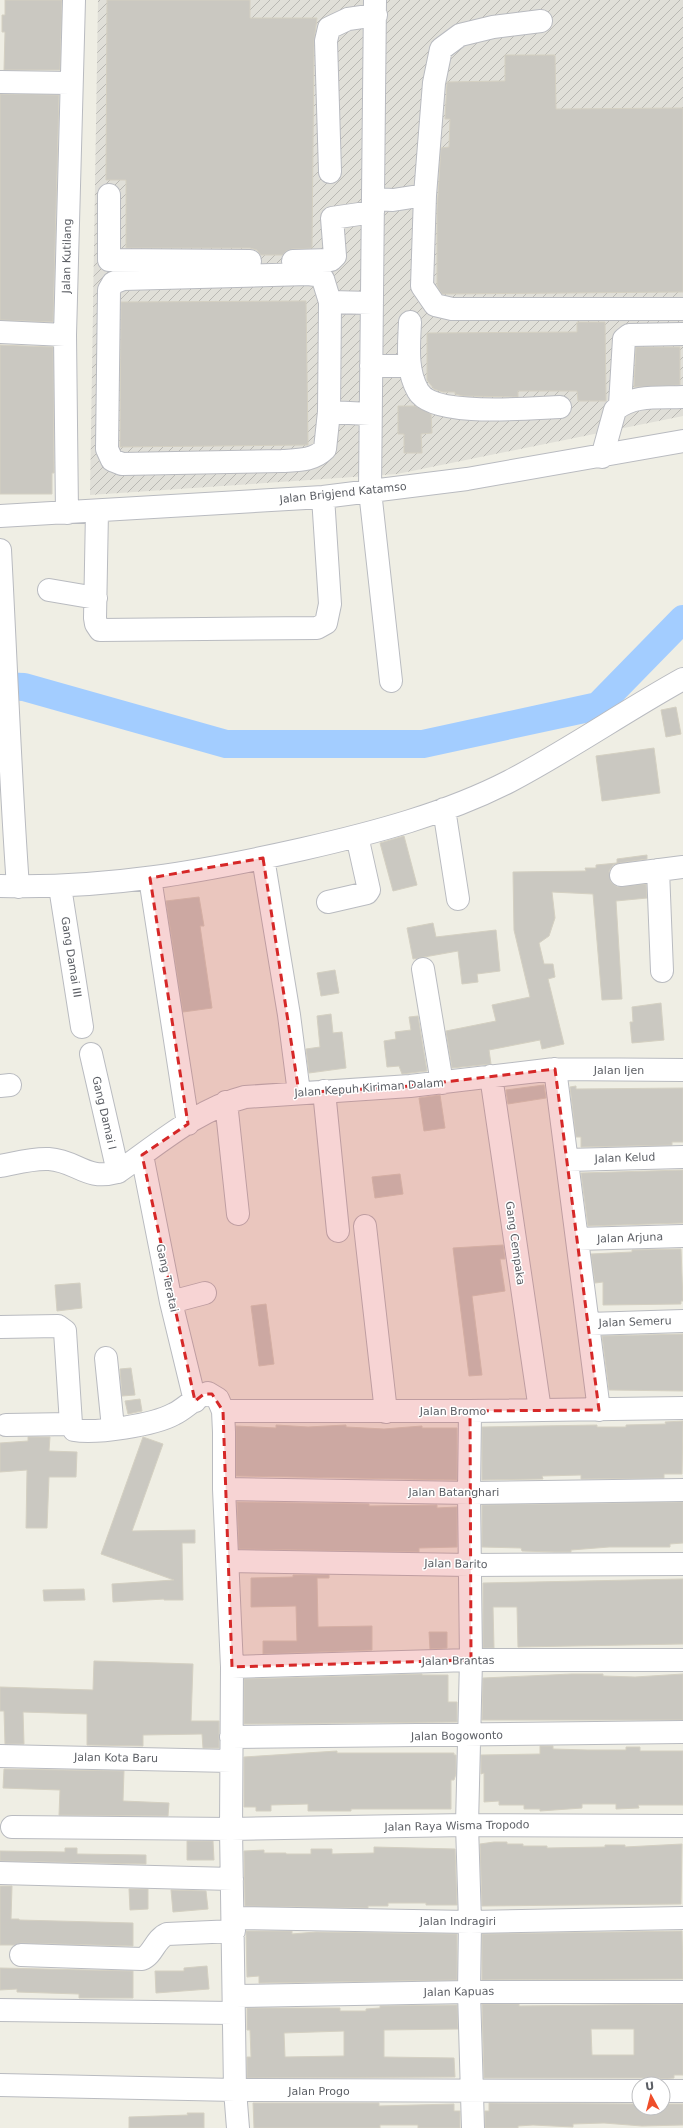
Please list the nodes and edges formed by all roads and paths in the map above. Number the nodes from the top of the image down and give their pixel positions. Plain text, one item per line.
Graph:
1 (74, 0) edge
2 (376, 8) edge
3 (541, 21) dead end
4 (0, 82) edge
5 (70, 83) junction
6 (330, 172) dead end
7 (109, 195) dead end
8 (425, 195) junction
9 (373, 206) junction
10 (330, 302) junction
11 (372, 303) junction
12 (683, 309) edge
13 (410, 322) dead end
14 (0, 332) edge
15 (65, 334) junction
16 (683, 334) edge
17 (371, 366) junction
18 (409, 366) junction
19 (683, 397) edge
20 (620, 405) junction
21 (560, 407) dead end
22 (329, 412) junction
23 (370, 414) junction
24 (683, 441) edge
25 (602, 457) junction
26 (370, 491) junction
27 (323, 497) junction
28 (97, 511) junction
29 (67, 513) junction
30 (0, 516) edge
31 (0, 550) edge
32 (49, 590) dead end
33 (96, 598) junction
34 (683, 679) edge
35 (391, 681) dead end
36 (6, 716) edge
37 (444, 809) junction
38 (357, 836) junction
39 (263, 858) junction
40 (683, 867) edge
41 (658, 870) junction
42 (621, 875) dead end
43 (150, 878) junction
44 (9, 886) edge
45 (60, 887) junction
46 (458, 899) dead end
47 (328, 902) dead end
48 (423, 969) dead end
49 (662, 971) dead end
50 (82, 1027) dead end
51 (91, 1054) dead end
52 (555, 1069) junction
53 (683, 1070) edge
54 (491, 1076) junction
55 (442, 1083) junction
56 (324, 1091) junction
57 (299, 1093) junction
58 (226, 1102) junction
59 (188, 1124) junction
60 (142, 1155) junction
61 (683, 1157) edge
62 (567, 1160) junction
63 (0, 1166) edge
64 (118, 1172) junction
65 (238, 1214) dead end
66 (365, 1226) dead end
67 (338, 1231) dead end
68 (683, 1236) edge
69 (577, 1239) junction
70 (205, 1293) dead end
71 (171, 1302) junction
72 (683, 1321) edge
73 (588, 1324) junction
74 (0, 1327) edge
75 (106, 1358) dead end
76 (195, 1400) junction
77 (683, 1408) edge
78 (540, 1410) junction
79 (599, 1410) junction
80 (470, 1411) junction
81 (386, 1412) junction
82 (224, 1422) junction
83 (72, 1424) junction
84 (6, 1425) dead end
85 (113, 1428) junction
86 (224, 1489) junction
87 (683, 1490) edge
88 (468, 1493) junction
89 (228, 1562) junction
90 (683, 1564) edge
91 (469, 1565) junction
92 (471, 1660) junction
93 (683, 1660) edge
94 (232, 1667) junction
95 (683, 1732) edge
96 (469, 1736) junction
97 (231, 1737) junction
98 (0, 1756) edge
99 (231, 1761) junction
100 (467, 1825) junction
101 (683, 1826) edge
102 (12, 1827) dead end
103 (231, 1829) junction
104 (0, 1873) edge
105 (232, 1880) junction
106 (683, 1918) edge
107 (470, 1922) junction
108 (234, 1925) junction
109 (21, 1955) dead end
110 (469, 1992) junction
111 (683, 1992) edge
112 (234, 2005) junction
113 (0, 2010) edge
114 (0, 2085) edge
115 (235, 2090) junction
116 (631, 2091) edge
117 (671, 2091) edge
118 (683, 2091) edge
119 (471, 2092) junction
120 (238, 2128) edge
121 (473, 2128) edge

1 - 5 street, Jalan Kutilang
2 - 6 street
2 - 9 street
3 - 8 street
4 - 5 street
5 - 15 street, Jalan Kutilang
7 - 9 street
8 - 9 street
8 - 12 street
9 - 11 street
10 - 11 street
10 - 22 street
10 - 22 street
11 - 17 street
13 - 18 street
14 - 15 street
15 - 29 street, Jalan Kutilang
16 - 20 street
17 - 18 street
17 - 23 street
18 - 21 street
19 - 20 street
20 - 25 street
22 - 23 street
23 - 26 street
24 - 25 street, Jalan Brigjend Katamso
25 - 26 street, Jalan Brigjend Katamso
26 - 27 street, Jalan Brigjend Katamso
26 - 35 street
27 - 28 street, Jalan Brigjend Katamso
27 - 33 street
28 - 29 street, Jalan Brigjend Katamso
28 - 33 street
29 - 30 street, Jalan Brigjend Katamso
31 - 36 street
32 - 33 street
34 - 37 street
36 - 44 street
37 - 38 street
37 - 46 street
38 - 39 street
38 - 47 street
39 - 43 street
39 - 57 street
40 - 41 street
41 - 42 street
41 - 49 street
43 - 45 street
43 - 59 street
44 - 45 street
45 - 50 street, Gang Damai III
48 - 55 street
51 - 64 street, Gang Damai I
52 - 53 street, Jalan Ijen
52 - 54 street, Jalan Kepuh Kiriman Dalam
52 - 62 street
54 - 55 street, Jalan Kepuh Kiriman Dalam
54 - 78 street, Gang Cempaka
55 - 56 street, Jalan Kepuh Kiriman Dalam
56 - 57 street, Jalan Kepuh Kiriman Dalam
56 - 67 street
57 - 58 street, Jalan Kepuh Kiriman Dalam
58 - 59 street, Jalan Kepuh Kiriman Dalam
58 - 65 street
59 - 60 street, Jalan Kepuh Kiriman Dalam
60 - 64 street, Jalan Kepuh Kiriman Dalam
60 - 71 street, Gang Teratai
61 - 62 street, Jalan Kelud
62 - 69 street
63 - 64 street
66 - 81 street
68 - 69 street, Jalan Arjuna
69 - 73 street
70 - 71 street
71 - 76 street, Gang Teratai
72 - 73 street, Jalan Semeru
73 - 79 street
74 - 83 street
75 - 85 street
76 - 82 street
76 - 85 street
77 - 79 street, Jalan Bromo
78 - 79 street, Jalan Bromo
78 - 80 street, Jalan Bromo
80 - 81 street, Jalan Bromo
80 - 88 street
81 - 82 street, Jalan Bromo
82 - 86 street
83 - 84 street
83 - 85 street
86 - 88 street, Jalan Batanghari
86 - 89 street
87 - 88 street, Jalan Batanghari
88 - 91 street
89 - 91 street, Jalan Barito
89 - 94 street
90 - 91 street, Jalan Barito
91 - 92 street
92 - 93 street, Jalan Brantas
92 - 94 street, Jalan Brantas
92 - 96 street
94 - 97 street
95 - 96 street, Jalan Bogowonto
96 - 97 street, Jalan Bogowonto
96 - 100 street
97 - 99 street
98 - 99 street, Jalan Kota Baru
99 - 103 street
100 - 101 street, Jalan Raya Wisma Tropodo
100 - 103 street, Jalan Raya Wisma Tropodo
100 - 107 street
102 - 103 street, Jalan Raya Wisma Tropodo
103 - 105 street
104 - 105 street
105 - 108 street
106 - 107 street, Jalan Indragiri
107 - 108 street, Jalan Indragiri
107 - 110 street
108 - 109 street, Jalan Indragiri
108 - 112 street
110 - 111 street, Jalan Kapuas
110 - 112 street, Jalan Kapuas
110 - 119 street
112 - 113 street, Jalan Kapuas
112 - 115 street
114 - 115 street, Jalan Progo
115 - 119 street, Jalan Progo
115 - 120 street
116 - 119 street, Jalan Progo
117 - 118 street
119 - 121 street

